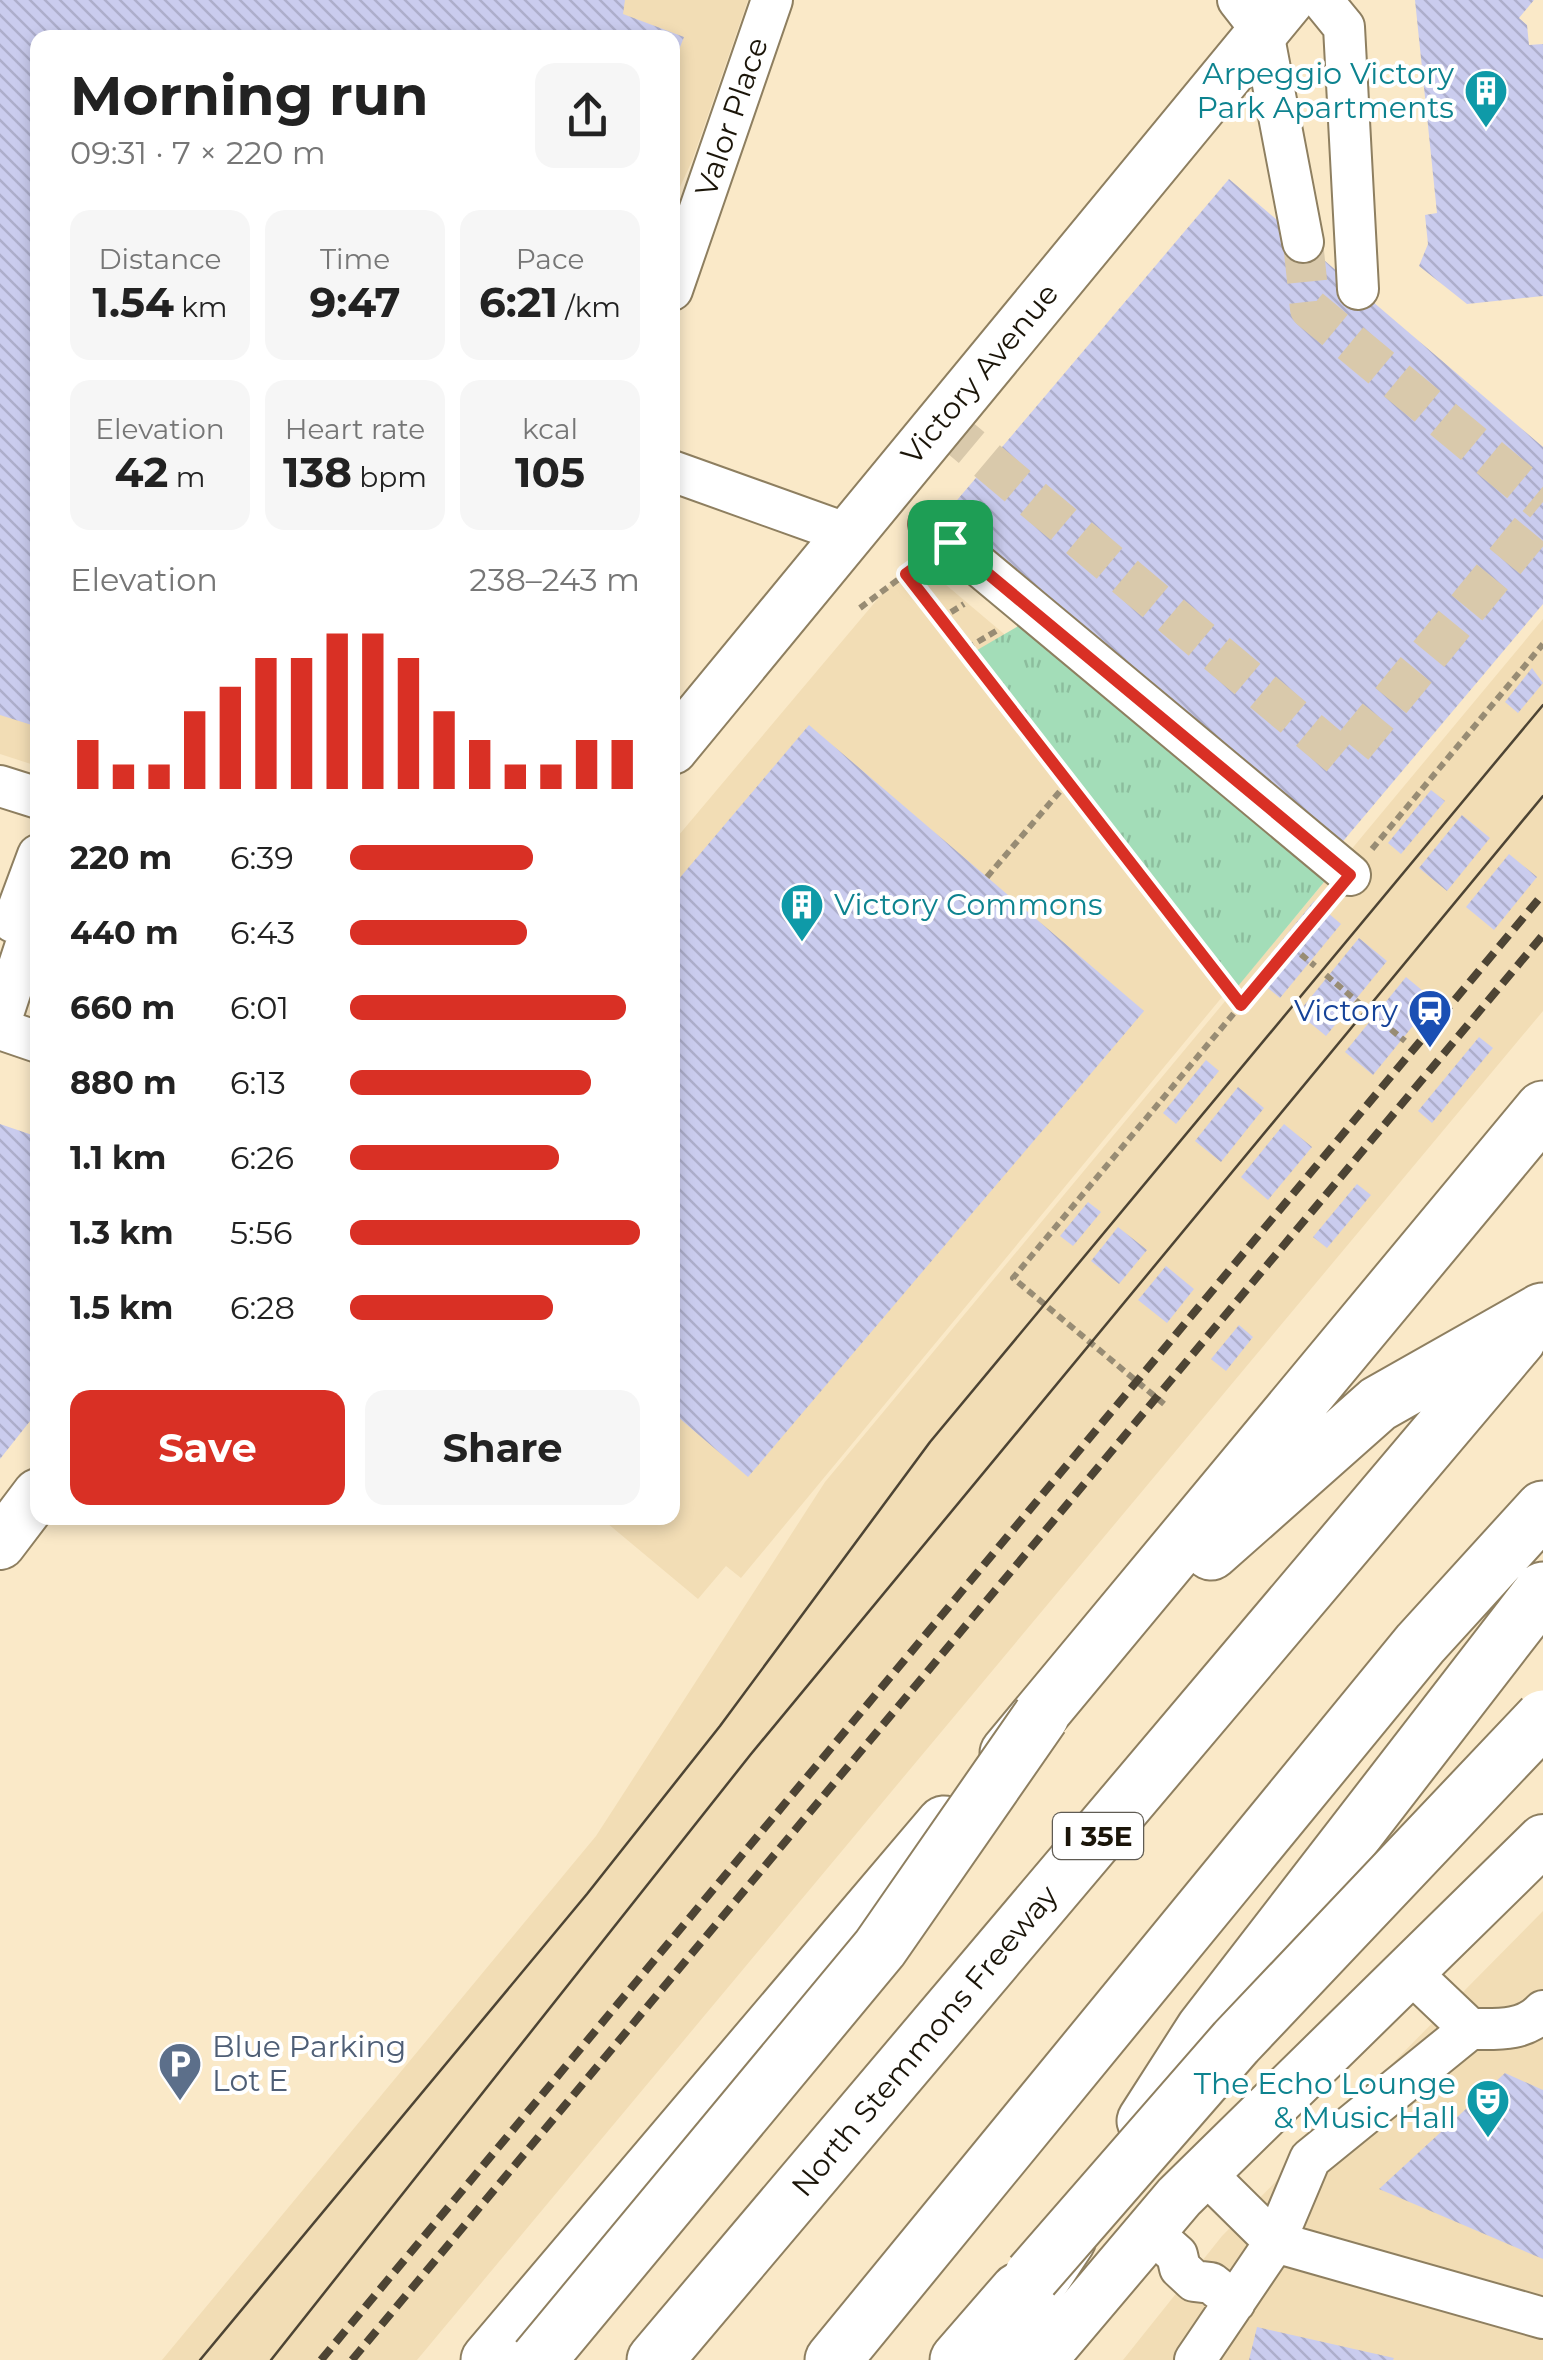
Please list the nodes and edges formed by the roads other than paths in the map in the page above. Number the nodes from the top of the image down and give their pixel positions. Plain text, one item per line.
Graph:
1 (772, 0) edge
2 (1322, 0) edge
3 (1264, 11) edge
4 (1303, 242) tunnel mouth
5 (680, 267) edge
6 (1358, 290) dead end
7 (680, 474) edge
8 (940, 532) road end
9 (848, 534) junction
10 (680, 739) edge
11 (0, 786) edge
12 (30, 795) edge
13 (1350, 875) road end
14 (30, 886) edge
15 (20, 925) edge
16 (0, 1026) edge
17 (30, 1039) edge
18 (1543, 1109) edge
19 (1542, 1310) edge
20 (30, 1505) edge
21 (1543, 1509) edge
22 (0, 1544) edge
23 (1543, 1590) edge
24 (1041, 1716) junction
25 (1543, 1718) edge
26 (1543, 1840) edge
27 (1409, 1971) junction
28 (1543, 2012) edge
29 (1470, 2029) junction
30 (1204, 2172) junction
31 (1275, 2242) junction
32 (1163, 2243) junction
33 (1223, 2292) junction
34 (1543, 2318) edge
35 (488, 2360) edge
36 (511, 2360) edge
37 (538, 2360) edge
38 (655, 2360) edge
39 (833, 2360) edge
40 (958, 2360) edge
41 (1005, 2360) edge
42 (1041, 2360) edge
43 (1195, 2360) edge

1 - 5 street, Valor Place
2 - 6 street
3 - 4 street
3 - 9 main road, Victory Avenue
7 - 9 street
8 - 13 street
9 - 10 main road, Victory Avenue
11 - 12 street
14 - 15 street
15 - 16 street
16 - 17 street
18 - 24 highway
19 - 36 highway
19 - 38 highway, North Stemmons Freeway / I 35E
20 - 22 main road
21 - 39 highway
23 - 41 highway
24 - 35 highway, bridge
24 - 37 highway, bridge
25 - 40 highway, bridge
26 - 27 main road
27 - 29 street
27 - 30 main road
28 - 29 street
29 - 31 street
30 - 31 street
30 - 32 main road
31 - 33 street
31 - 34 street
32 - 33 street
32 - 42 main road
33 - 43 street

